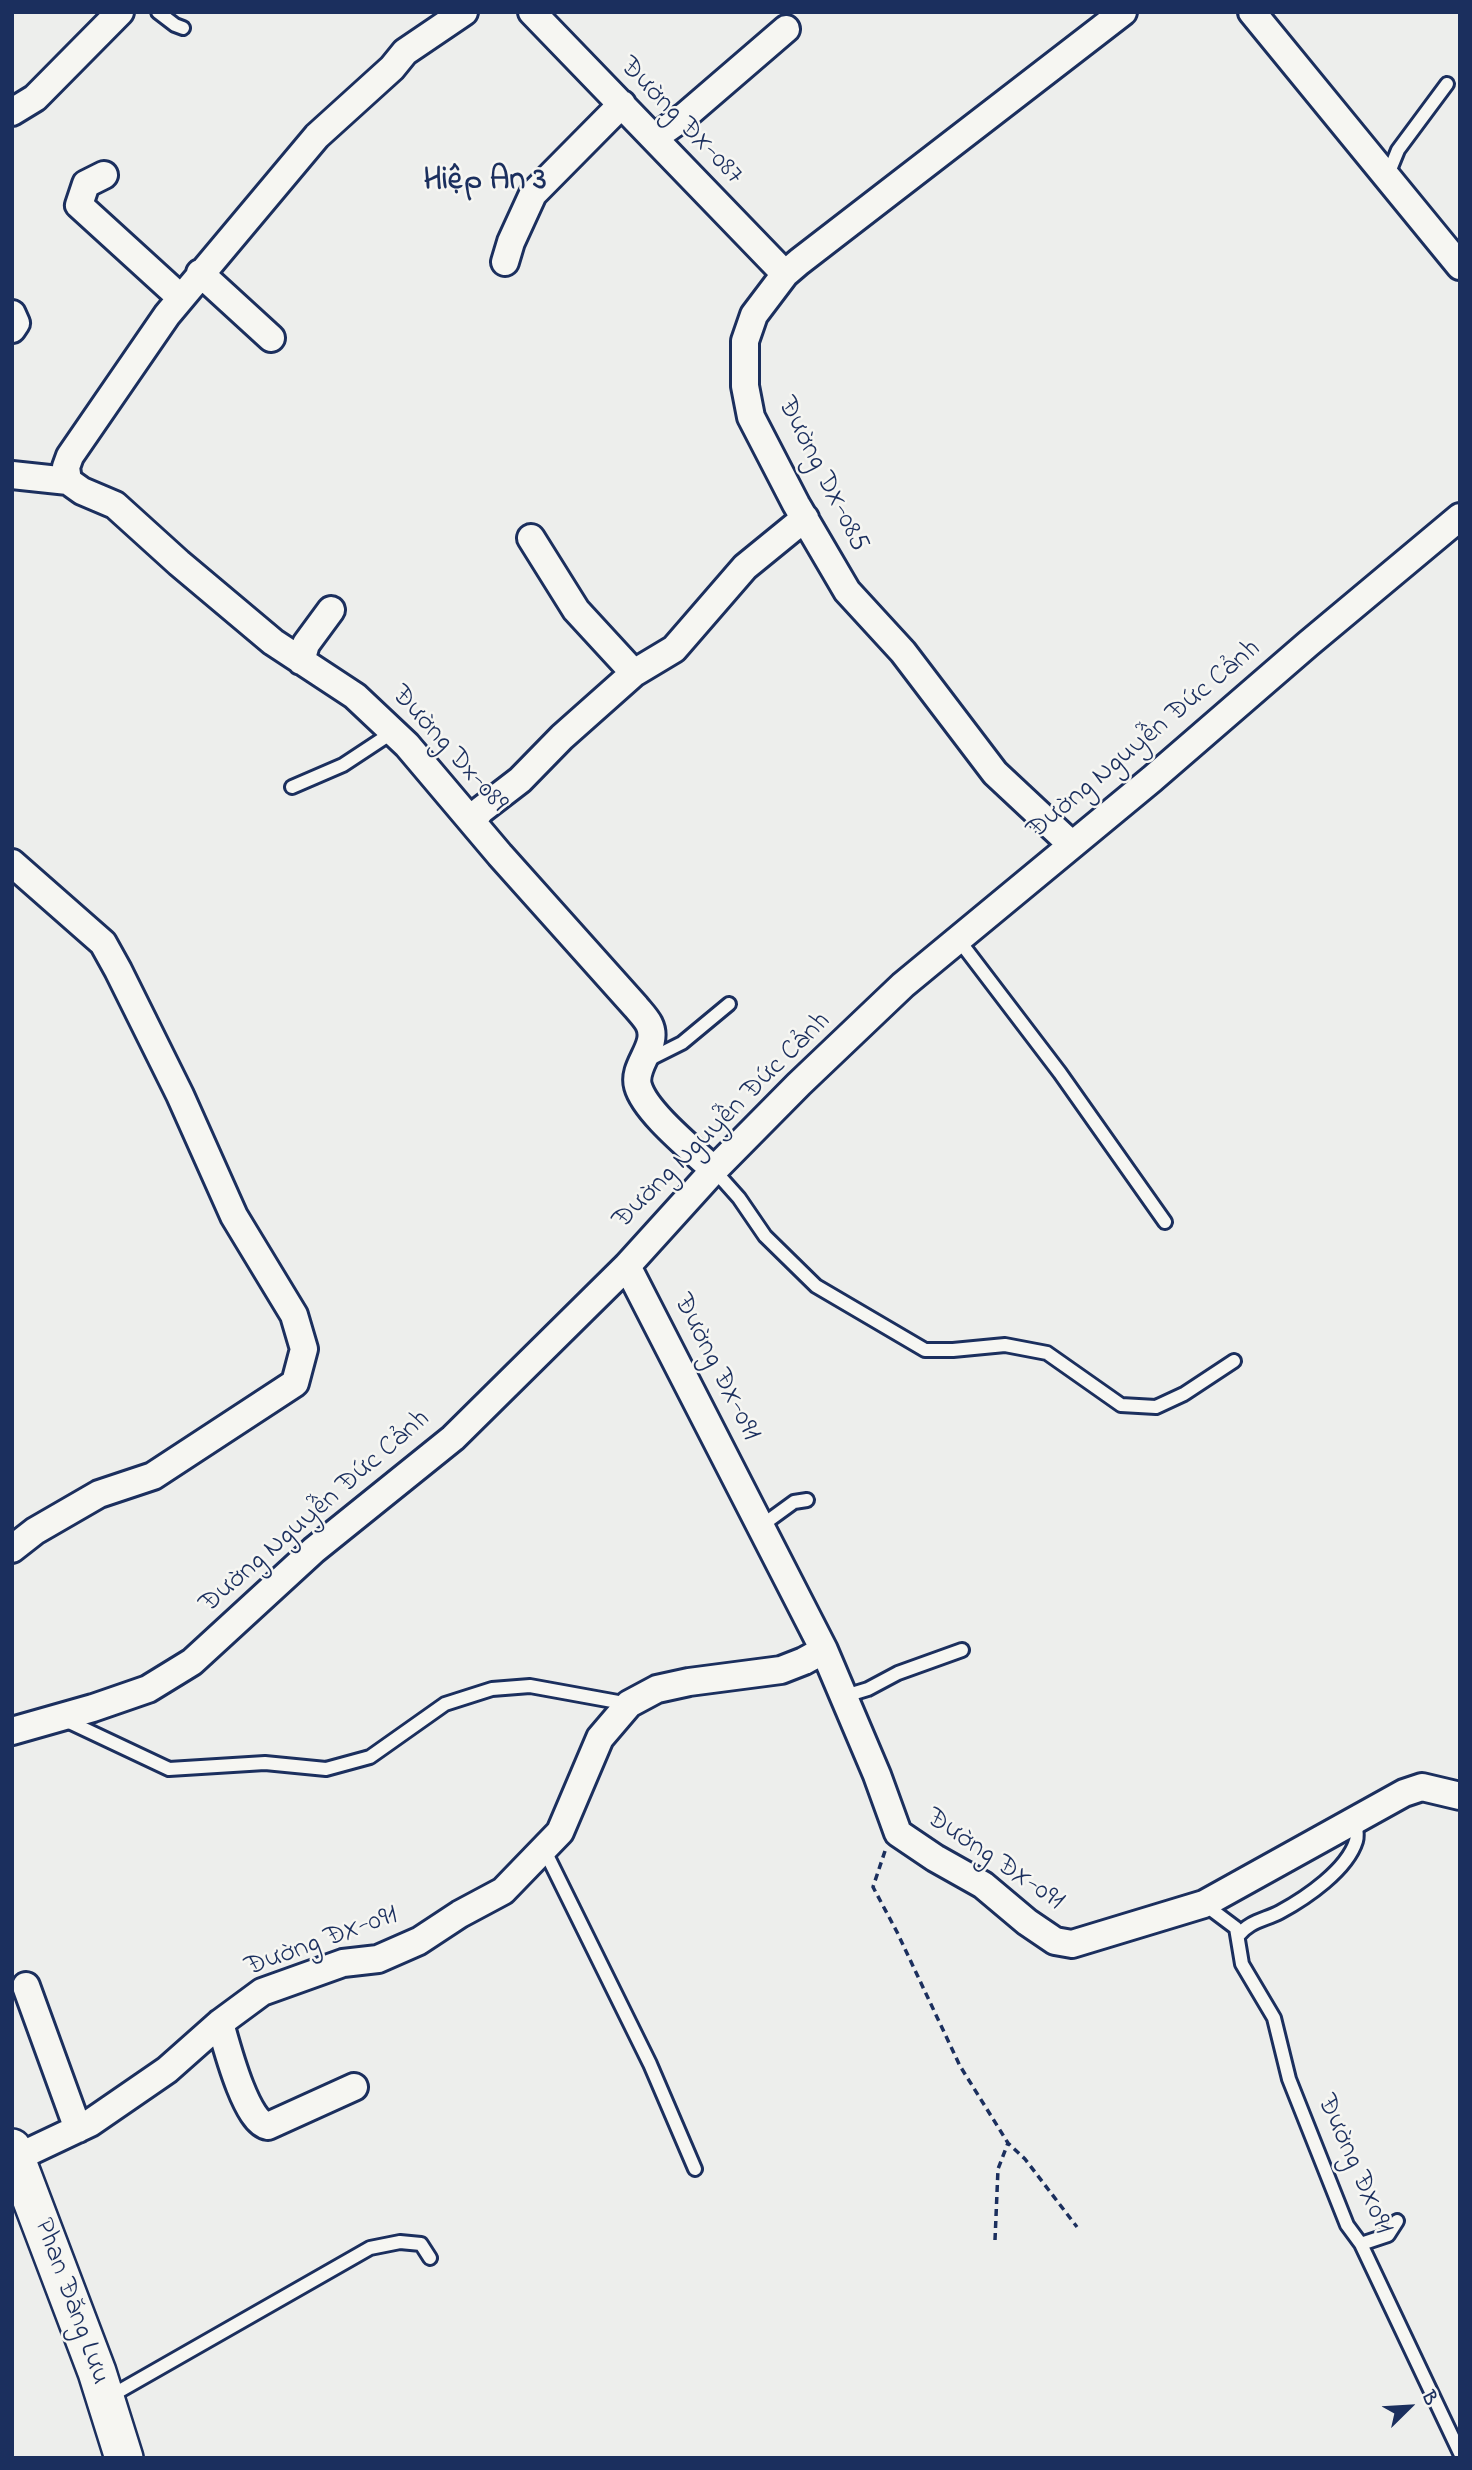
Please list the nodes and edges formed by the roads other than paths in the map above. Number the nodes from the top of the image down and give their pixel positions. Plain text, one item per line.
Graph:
1 (120, 12) edge
2 (158, 12) edge
3 (464, 12) edge
4 (532, 12) edge
5 (1123, 12) edge
6 (1252, 12) edge
7 (183, 28) dead end
8 (786, 29) dead end
9 (1447, 84) dead end
10 (622, 104) junction
11 (12, 113) edge
12 (655, 137) junction
13 (104, 175) dead end
14 (1387, 178) junction
15 (505, 262) dead end
16 (1460, 266) edge
17 (200, 273) junction
18 (785, 274) junction
19 (181, 298) junction
20 (12, 314) edge
21 (12, 329) edge
22 (271, 338) dead end
23 (12, 475) edge
24 (68, 481) junction
25 (1460, 517) edge
26 (805, 518) junction
27 (531, 538) dead end
28 (331, 610) dead end
29 (301, 661) junction
30 (634, 673) junction
31 (393, 732) junction
32 (292, 787) dead end
33 (472, 821) junction
34 (1072, 845) junction
35 (12, 863) edge
36 (958, 939) junction
37 (729, 1004) dead end
38 (643, 1062) junction
39 (714, 1170) junction
40 (1165, 1222) dead end
41 (627, 1266) junction
42 (1234, 1361) dead end
43 (807, 1500) dead end
44 (761, 1526) junction
45 (12, 1549) edge
46 (824, 1650) junction
47 (962, 1650) dead end
48 (845, 1696) junction
49 (629, 1703) junction
50 (59, 1718) junction
51 (12, 1731) edge
52 (1460, 1796) edge
53 (1355, 1819) junction
54 (544, 1849) junction
55 (1204, 1904) junction
56 (1238, 1936) junction
57 (26, 1986) dead end
58 (220, 2024) junction
59 (354, 2087) dead end
60 (78, 2129) junction
61 (14, 2153) edge
62 (695, 2169) dead end
63 (1397, 2221) dead end
64 (1361, 2244) junction
65 (430, 2258) dead end
66 (106, 2399) junction
67 (117, 2453) edge
68 (1460, 2453) edge

1 - 11 street
2 - 7 lane
3 - 17 street
4 - 10 street, Đường ĐX-087
5 - 18 street, Đường DX-085
6 - 14 street
8 - 12 street
9 - 14 lane
10 - 12 street, Đường ĐX-087
10 - 15 street
12 - 18 street, Đường ĐX-087
13 - 19 street
14 - 16 street
17 - 19 street
17 - 22 street
18 - 26 street, Đường DX-085
19 - 24 street
20 - 21 street
23 - 24 street, Đường Dx-089
24 - 29 street, Đường Dx-089
25 - 34 street, Đường Nguyễn Đức Cảnh
26 - 30 street
26 - 34 street, Đường DX-085
27 - 30 street
28 - 29 street
29 - 31 street, Đường Dx-089
30 - 33 street
31 - 32 lane
31 - 33 street, Đường Dx-089
33 - 38 street, Đường Dx-089
34 - 36 street, Đường Nguyễn Đức Cảnh
35 - 45 street
36 - 39 street, Đường Nguyễn Đức Cảnh
36 - 40 lane
37 - 38 lane
38 - 39 street, Đường Dx-089
39 - 41 street, Đường Nguyễn Đức Cảnh
39 - 42 lane
41 - 44 street, Đường ĐX-091
41 - 50 street, Đường Nguyễn Đức Cảnh
43 - 44 lane
44 - 46 street, Đường ĐX-091
46 - 48 street, Đường ĐX-091
46 - 49 street, Đường ĐX-091
47 - 48 lane
48 - 55 street, Đường ĐX-091
49 - 50 lane
49 - 54 street, Đường ĐX-091
50 - 51 street, Đường Nguyễn Đức Cảnh
52 - 53 street, Đường ĐX-091
53 - 55 street, Đường ĐX-091
53 - 56 lane
54 - 58 street, Đường ĐX-091
54 - 62 lane
55 - 56 lane
56 - 64 lane, Đường ĐX091
57 - 60 street
58 - 59 street
58 - 60 street, Đường ĐX-091
60 - 61 street, Đường ĐX-091
61 - 66 street, Phan Đăng Lưu
63 - 64 lane
64 - 68 lane, Đường ĐX091
65 - 66 lane
66 - 67 street, Phan Đăng Lưu

